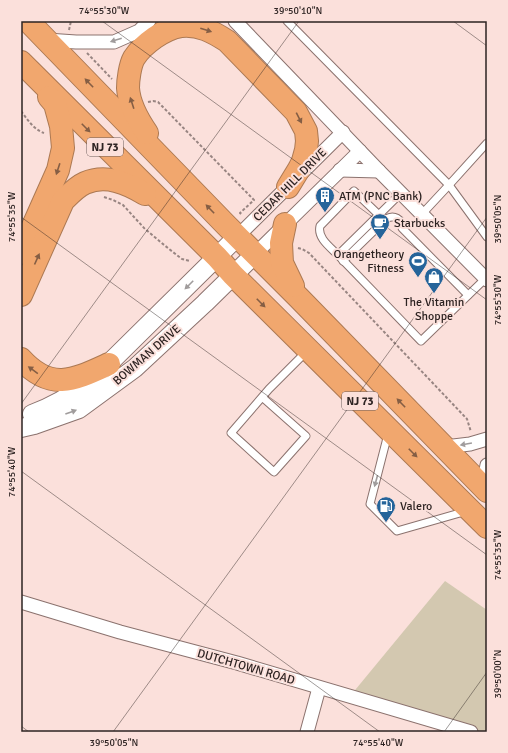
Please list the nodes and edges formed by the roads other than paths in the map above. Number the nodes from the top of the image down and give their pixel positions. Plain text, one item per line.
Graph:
1 (28, 21) edge
2 (149, 21) edge
3 (235, 21) edge
4 (287, 21) edge
5 (47, 40) junction
6 (25, 66) edge
7 (343, 132) junction
8 (487, 143) edge
9 (360, 151) junction
10 (164, 161) junction
11 (340, 170) junction
12 (379, 171) junction
13 (449, 185) junction
14 (288, 187) junction
15 (401, 193) junction
16 (387, 207) junction
17 (422, 214) junction
18 (379, 215) junction
19 (399, 219) junction
20 (182, 223) junction
21 (285, 224) junction
22 (238, 237) junction
23 (487, 237) edge
24 (21, 253) edge
25 (255, 254) junction
26 (217, 257) junction
27 (340, 258) junction
28 (233, 275) junction
29 (486, 278) edge
30 (21, 295) edge
31 (468, 295) junction
32 (299, 298) junction
33 (308, 350) junction
34 (21, 359) edge
35 (109, 364) junction
36 (262, 397) junction
37 (21, 418) edge
38 (21, 428) edge
39 (389, 430) junction
40 (487, 439) edge
41 (445, 447) junction
42 (487, 464) edge
43 (485, 489) edge
44 (470, 510) junction
45 (487, 527) edge
46 (21, 602) edge
47 (318, 688) junction
48 (307, 732) edge
49 (471, 732) edge

1 - 5 highway, NJ 73
2 -> 5 street
3 - 7 street
4 - 13 lane
10 -> 5 highway, NJ 73
6 -> 20 highway, NJ 73
6 -> 24 highway
7 - 9 street
7 - 14 street, CEDAR HILL DRIVE
8 - 13 lane
9 - 11 street, CEDAR HILL DRIVE
9 - 12 street
10 -> 14 highway
22 -> 10 highway, NJ 73
11 - 12 street
11 - 21 street, CEDAR HILL DRIVE
12 - 15 street
13 - 17 lane
13 - 23 lane
14 - 22 street, CEDAR HILL DRIVE
15 - 16 lane
15 - 17 street
16 - 18 lane
16 - 19 lane
17 - 29 street
18 - 27 lane
18 - 27 lane
19 - 27 lane
19 - 31 lane
20 - 26 highway, NJ 73
30 -> 20 highway
21 - 25 street, CEDAR HILL DRIVE
21 - 32 highway
22 - 25 highway, NJ 73
22 - 26 street, BOWMAN DRIVE
25 - 28 street, BOWMAN DRIVE
25 - 32 highway, NJ 73
26 - 28 highway, NJ 73
26 -> 35 street, BOWMAN DRIVE
27 - 31 lane
28 -> 33 highway, NJ 73
38 -> 28 street, BOWMAN DRIVE
29 - 31 lane
41 -> 32 highway, NJ 73
33 - 36 lane
33 - 39 highway, NJ 73
35 -> 34 highway
35 - 37 street, BOWMAN DRIVE
36 - 36 lane
39 -> 44 highway, NJ 73
39 -> 44 lane
40 -> 41 street
41 - 43 highway, NJ 73
42 - 43 street
44 - 45 highway, NJ 73
46 - 47 street, DUTCHTOWN ROAD
47 - 48 street
47 - 49 street, DUTCHTOWN ROAD

